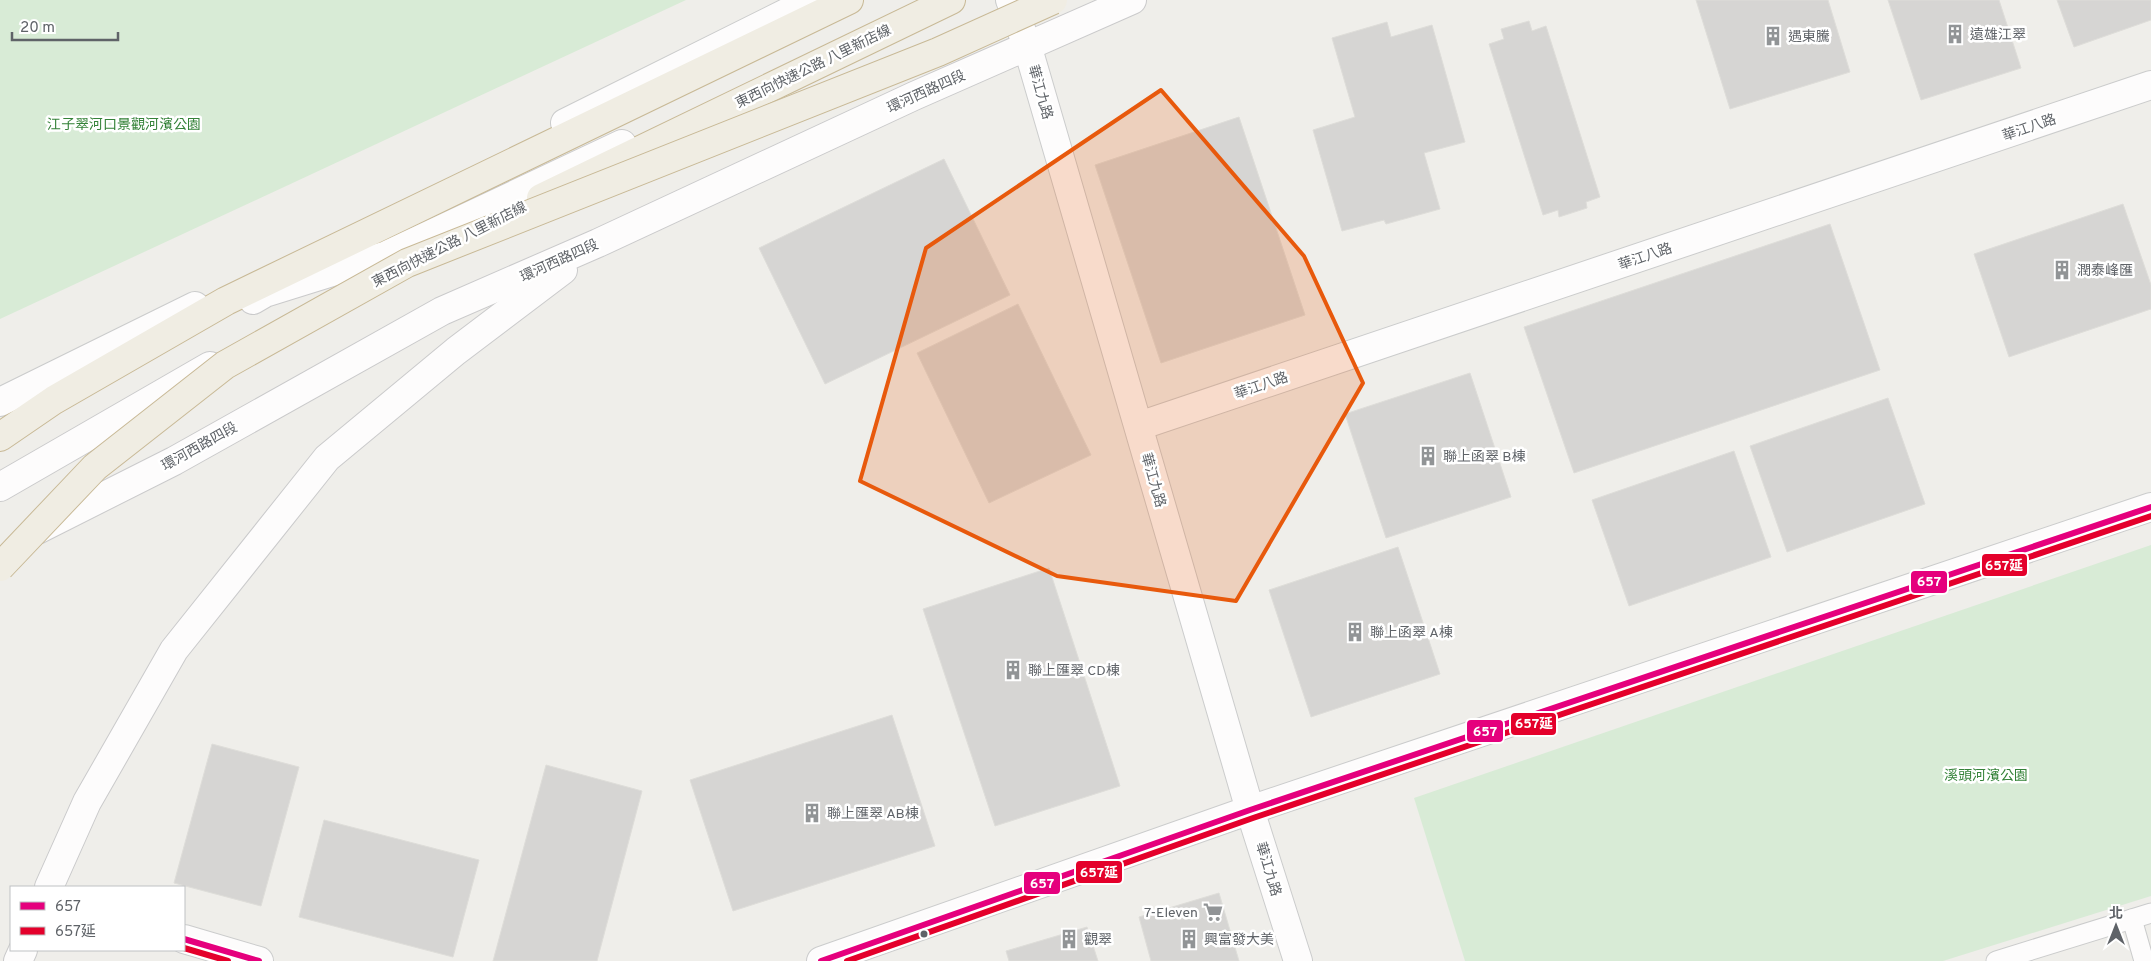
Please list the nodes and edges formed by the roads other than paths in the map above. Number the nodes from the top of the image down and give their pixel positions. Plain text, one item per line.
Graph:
1 (812, 0) edge
2 (849, 0) edge
3 (927, 0) edge
4 (951, 0) edge
5 (1010, 0) edge
6 (1053, 0) edge
7 (1132, 0) edge
8 (1027, 45) junction
9 (2151, 85) edge
10 (598, 243) junction
11 (397, 259) junction
12 (0, 402) edge
13 (1138, 426) junction
14 (0, 439) edge
15 (0, 487) edge
16 (2151, 507) edge
17 (0, 549) edge
18 (0, 567) edge
19 (1250, 810) junction
20 (49, 886) edge
21 (2151, 913) edge
22 (2132, 919) junction
23 (185, 940) edge
24 (259, 961) edge
25 (821, 961) edge
26 (1298, 961) edge
27 (1996, 961) edge
28 (2144, 961) edge

1 - 12 street
2 - 14 highway
3 - 11 street
4 - 11 highway, 東西向快速公路 八里新店線, bridge
5 - 8 street, 華江九路
6 - 11 highway, bridge
7 - 8 street, 環河西路四段
8 - 10 street, 環河西路四段
8 - 13 street, 華江九路
9 - 13 street, 華江八路
10 - 17 street, 環河西路四段
10 - 20 street
11 - 14 street
11 - 15 street
11 - 18 highway, 東西向快速公路 八里新店線, bridge
13 - 19 street, 華江九路
16 - 19 street
19 - 25 street
19 - 26 street, 華江九路
21 - 22 lane
22 - 27 lane
22 - 28 lane
23 - 24 street

